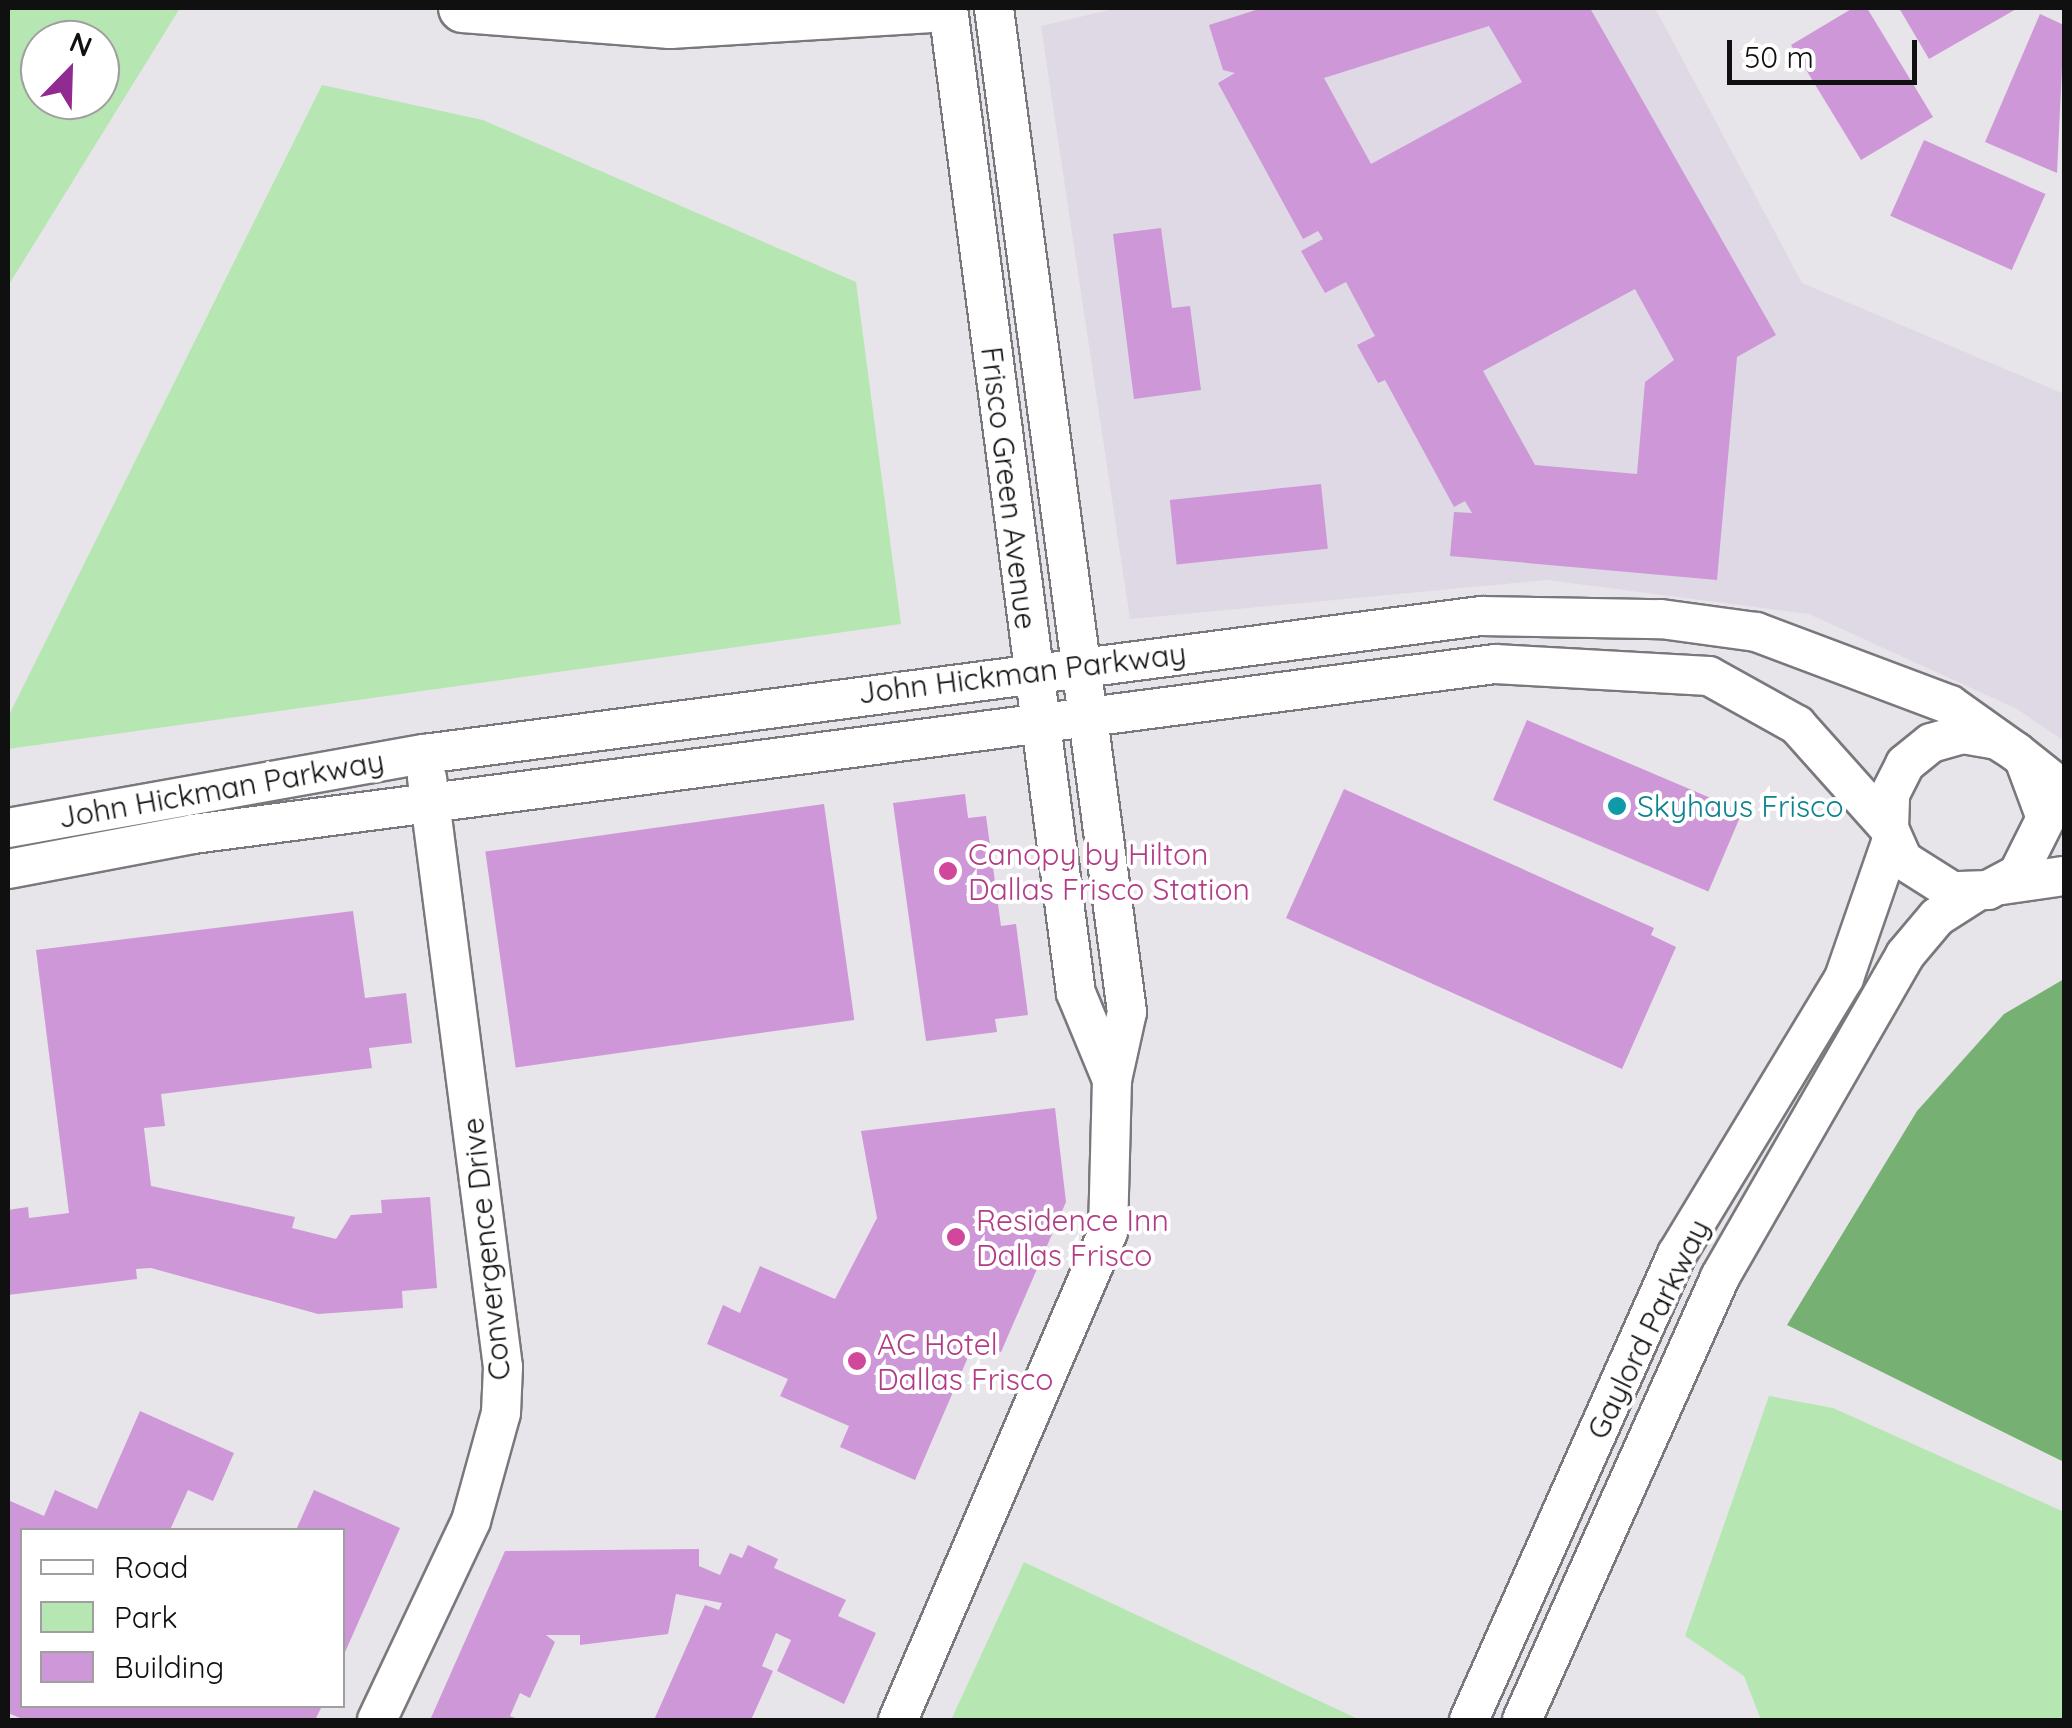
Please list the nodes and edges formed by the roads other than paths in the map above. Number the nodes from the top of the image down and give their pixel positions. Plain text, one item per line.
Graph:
1 (463, 8) edge
2 (928, 8) edge
3 (948, 8) edge
4 (994, 8) edge
5 (1082, 664) junction
6 (1034, 670) junction
7 (1088, 716) junction
8 (1040, 722) junction
9 (424, 754) junction
10 (2020, 755) junction
11 (2064, 790) edge
12 (430, 802) junction
13 (8, 828) edge
14 (1890, 833) junction
15 (8, 869) edge
16 (2064, 876) edge
17 (1988, 889) junction
18 (1112, 1080) junction
19 (1715, 1193) junction
20 (1756, 1215) junction
21 (1499, 1653) junction
22 (1543, 1672) junction
23 (377, 1720) edge
24 (898, 1720) edge
25 (1469, 1720) edge
26 (1522, 1720) edge

1 - 2 main road
3 - 6 street, Frisco Green Avenue
4 - 5 street, Frisco Green Avenue
5 - 6 street, John Hickman Parkway
5 - 7 street, Frisco Green Avenue
5 - 10 street, John Hickman Parkway
6 - 8 street, Frisco Green Avenue
6 - 9 street, John Hickman Parkway
7 - 8 street, John Hickman Parkway
7 - 14 street, John Hickman Parkway
7 - 18 street, Frisco Green Avenue
8 - 12 street, John Hickman Parkway
8 - 18 street, Frisco Green Avenue
9 - 12 street, Convergence Drive
9 - 13 street, John Hickman Parkway
10 - 11 street, John Hickman Parkway
10 - 14 street
10 - 17 street
12 - 15 street, John Hickman Parkway
12 - 23 street, Convergence Drive
14 - 17 street
14 - 19 street, Gaylord Parkway
16 - 17 street
17 - 20 street, Gaylord Parkway
18 - 24 street, Frisco Green Avenue
19 - 20 street
19 - 21 street, Gaylord Parkway
20 - 22 street, Gaylord Parkway
21 - 22 street
21 - 25 street, Gaylord Parkway
22 - 26 street, Gaylord Parkway

